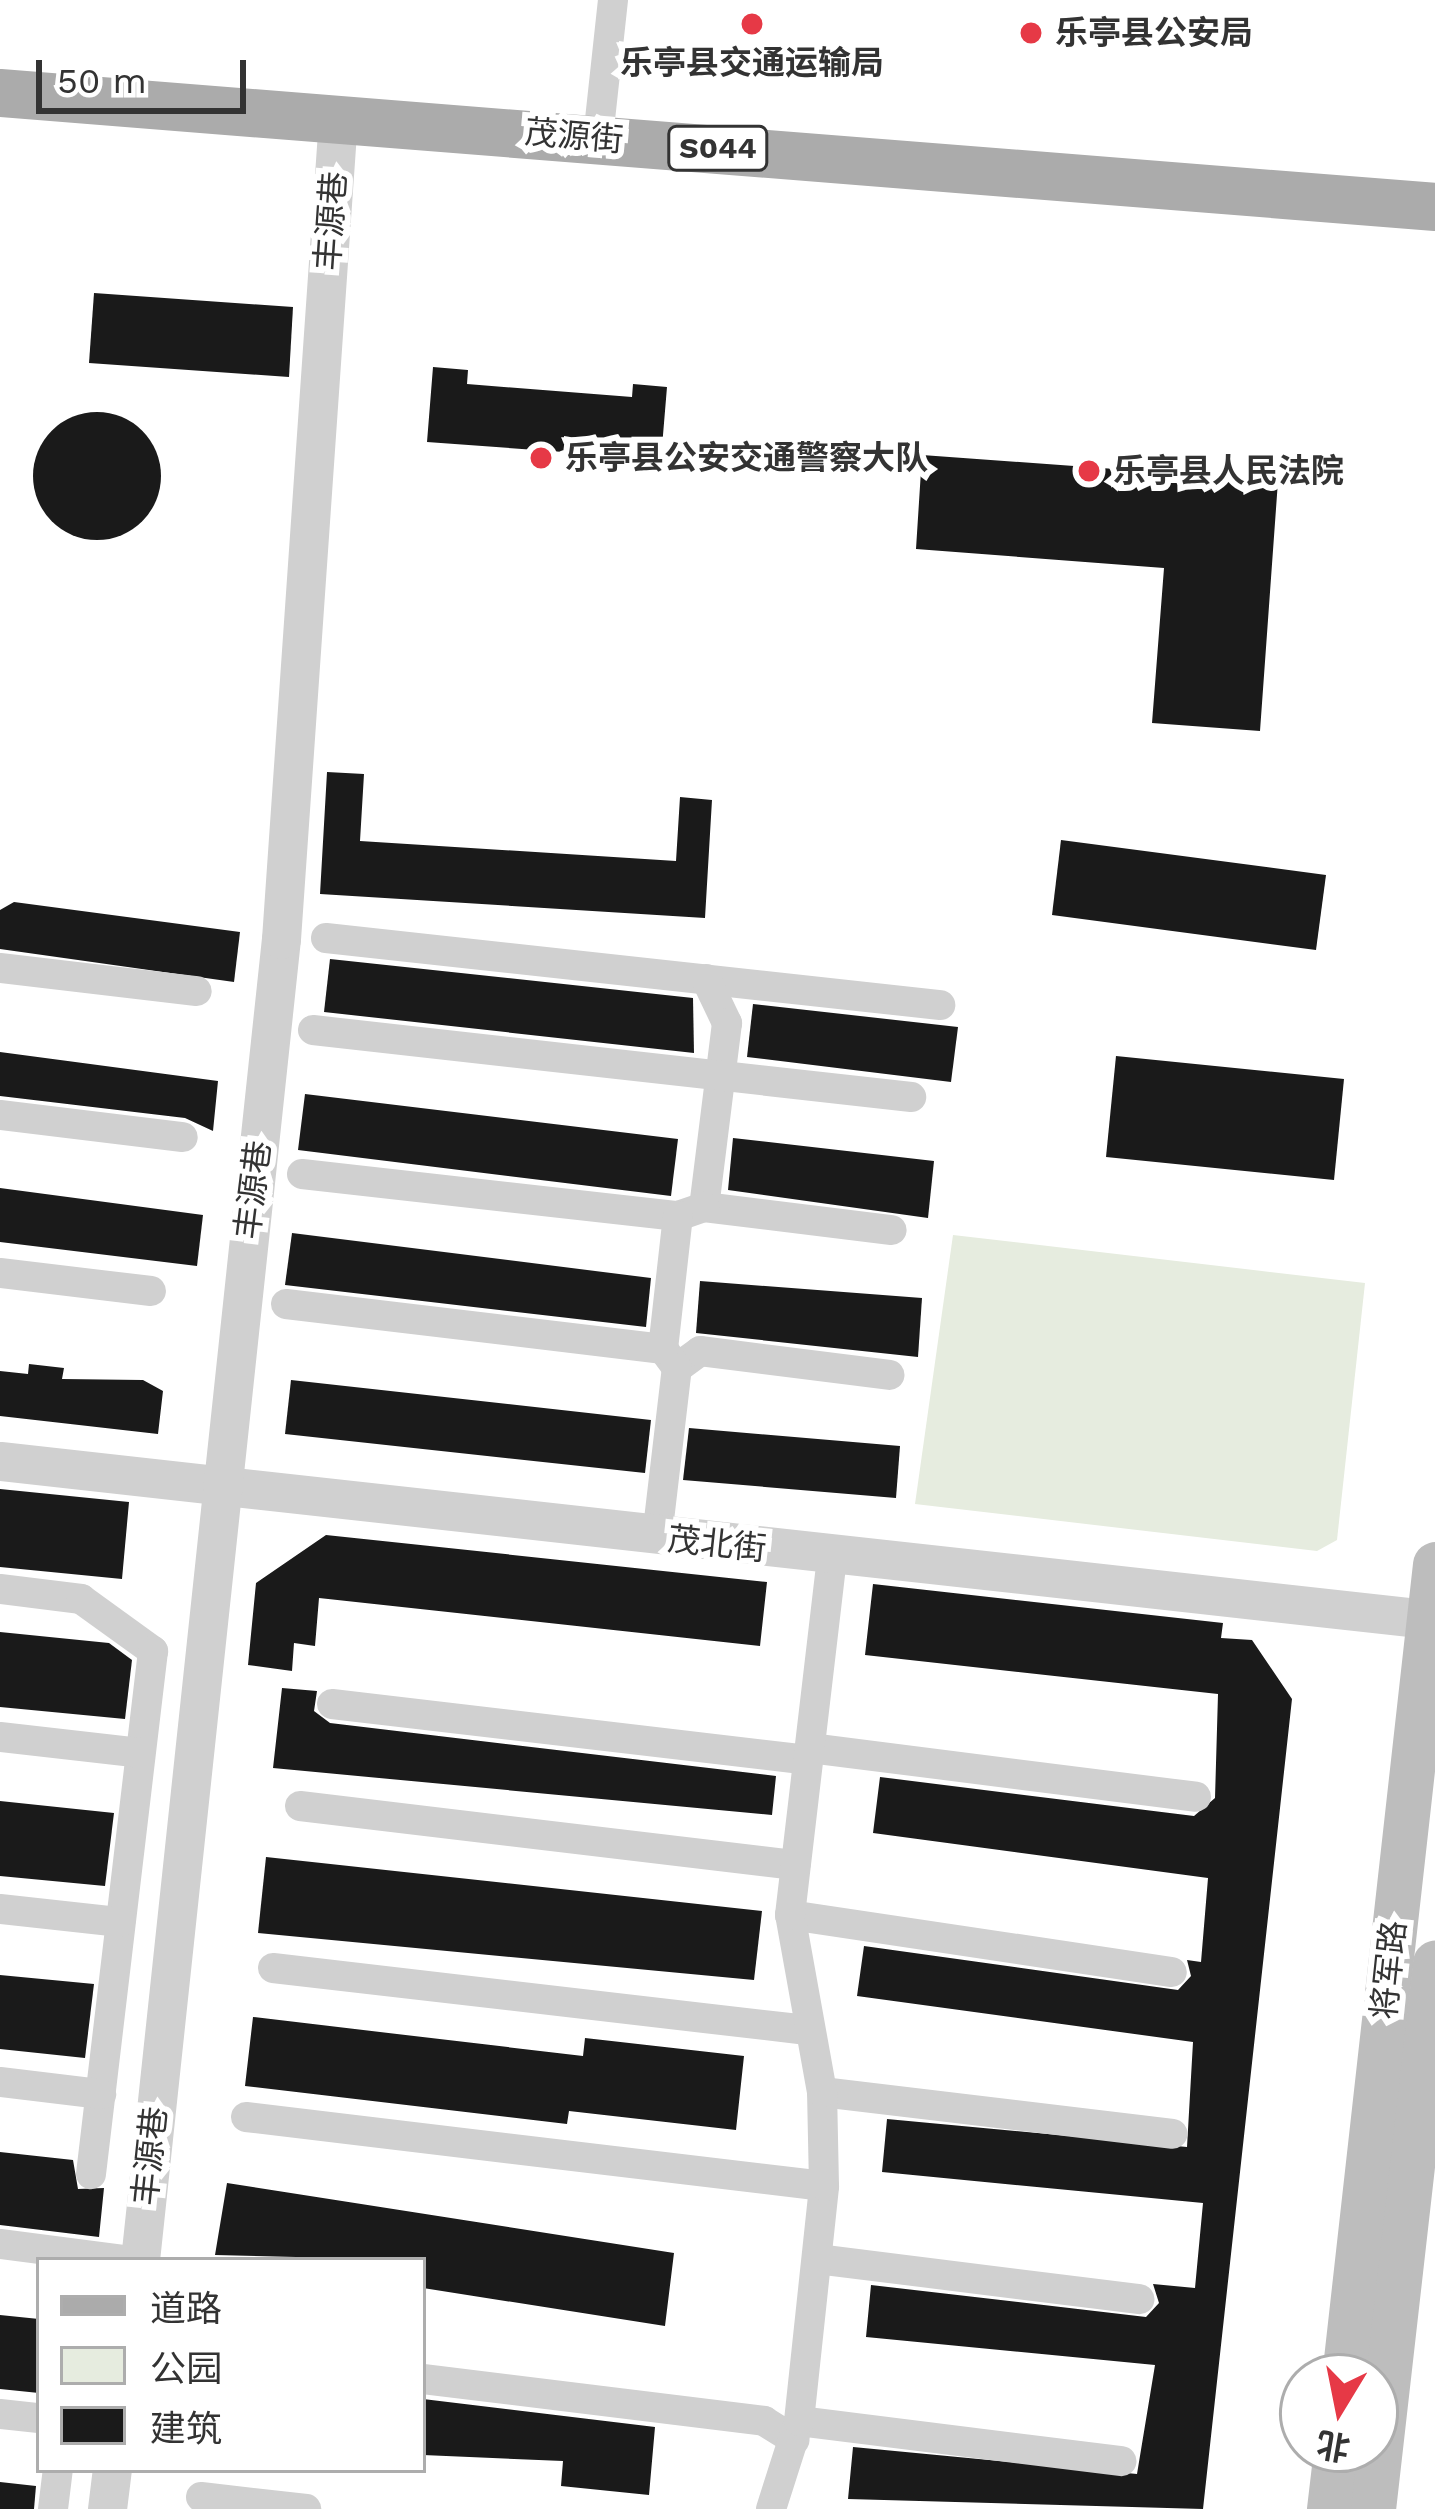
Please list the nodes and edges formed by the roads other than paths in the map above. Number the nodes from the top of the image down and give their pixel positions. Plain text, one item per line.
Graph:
1 (613, 0) edge
2 (0, 93) edge
3 (338, 117) junction
4 (598, 138) junction
5 (1435, 207) edge
6 (326, 938) dead end
7 (0, 968) edge
8 (706, 979) junction
9 (197, 991) dead end
10 (940, 1005) dead end
11 (313, 1030) dead end
12 (721, 1075) junction
13 (911, 1097) dead end
14 (0, 1115) edge
15 (183, 1137) dead end
16 (302, 1174) dead end
17 (691, 1212) junction
18 (892, 1230) dead end
19 (0, 1273) edge
20 (151, 1291) dead end
21 (286, 1304) dead end
22 (670, 1358) junction
23 (889, 1375) dead end
24 (0, 1461) edge
25 (219, 1488) junction
26 (657, 1537) junction
27 (832, 1557) junction
28 (1435, 1564) edge
29 (0, 1589) edge
30 (1432, 1620) edge
31 (332, 1703) dead end
32 (0, 1738) edge
33 (140, 1754) junction
34 (809, 1754) junction
35 (1196, 1798) dead end
36 (300, 1806) dead end
37 (796, 1865) junction
38 (0, 1909) edge
39 (790, 1915) junction
40 (120, 1922) junction
41 (1435, 1963) edge
42 (272, 1968) dead end
43 (1172, 1972) dead end
44 (806, 2030) junction
45 (0, 2082) edge
46 (823, 2092) junction
47 (101, 2094) junction
48 (246, 2117) dead end
49 (1172, 2134) dead end
50 (91, 2174) dead end
51 (824, 2186) junction
52 (0, 2244) edge
53 (102, 2257) edge
54 (140, 2257) edge
55 (817, 2259) junction
56 (1140, 2300) dead end
57 (1347, 2353) edge
58 (426, 2379) edge
59 (0, 2414) edge
60 (36, 2418) edge
61 (796, 2430) junction
62 (1122, 2461) dead end
63 (58, 2473) edge
64 (112, 2473) edge
65 (1333, 2473) edge
66 (201, 2497) dead end
67 (53, 2509) edge
68 (106, 2509) edge
69 (306, 2509) edge
70 (771, 2509) edge
71 (1329, 2509) edge
72 (1373, 2509) edge

1 - 4 street
2 - 3 main road, 茂源街 / S044
3 - 4 main road, 茂源街 / S044
3 - 25 street, 丰源巷
4 - 5 main road, 茂源街 / S044
6 - 8 street
7 - 9 street
8 - 10 street
8 - 12 street
11 - 12 street
12 - 13 street
12 - 17 street
14 - 15 street
16 - 17 street
17 - 18 street
17 - 22 street
19 - 20 street
21 - 22 street
22 - 23 street
22 - 26 street
24 - 25 street, 茂北街
25 - 26 street, 茂北街
25 - 54 street, 丰源巷
26 - 27 street, 茂北街
27 - 30 street, 茂北街
27 - 34 street
28 - 30 main road, 将军路
29 - 33 street
30 - 57 main road, 将军路
31 - 34 street
32 - 33 street
33 - 40 street
34 - 35 street
34 - 37 street
36 - 37 street
37 - 39 street
38 - 40 street
39 - 43 street
39 - 44 street
40 - 47 street
41 - 72 main road, 将军路
42 - 44 street
44 - 46 street
45 - 47 street
46 - 49 street
46 - 51 street
47 - 50 street
48 - 51 street
51 - 55 street
52 - 53 street
55 - 56 street
55 - 61 street
58 - 61 street
59 - 60 street
61 - 62 street
61 - 70 street
63 - 67 street
64 - 68 street
65 - 71 main road
66 - 69 street

